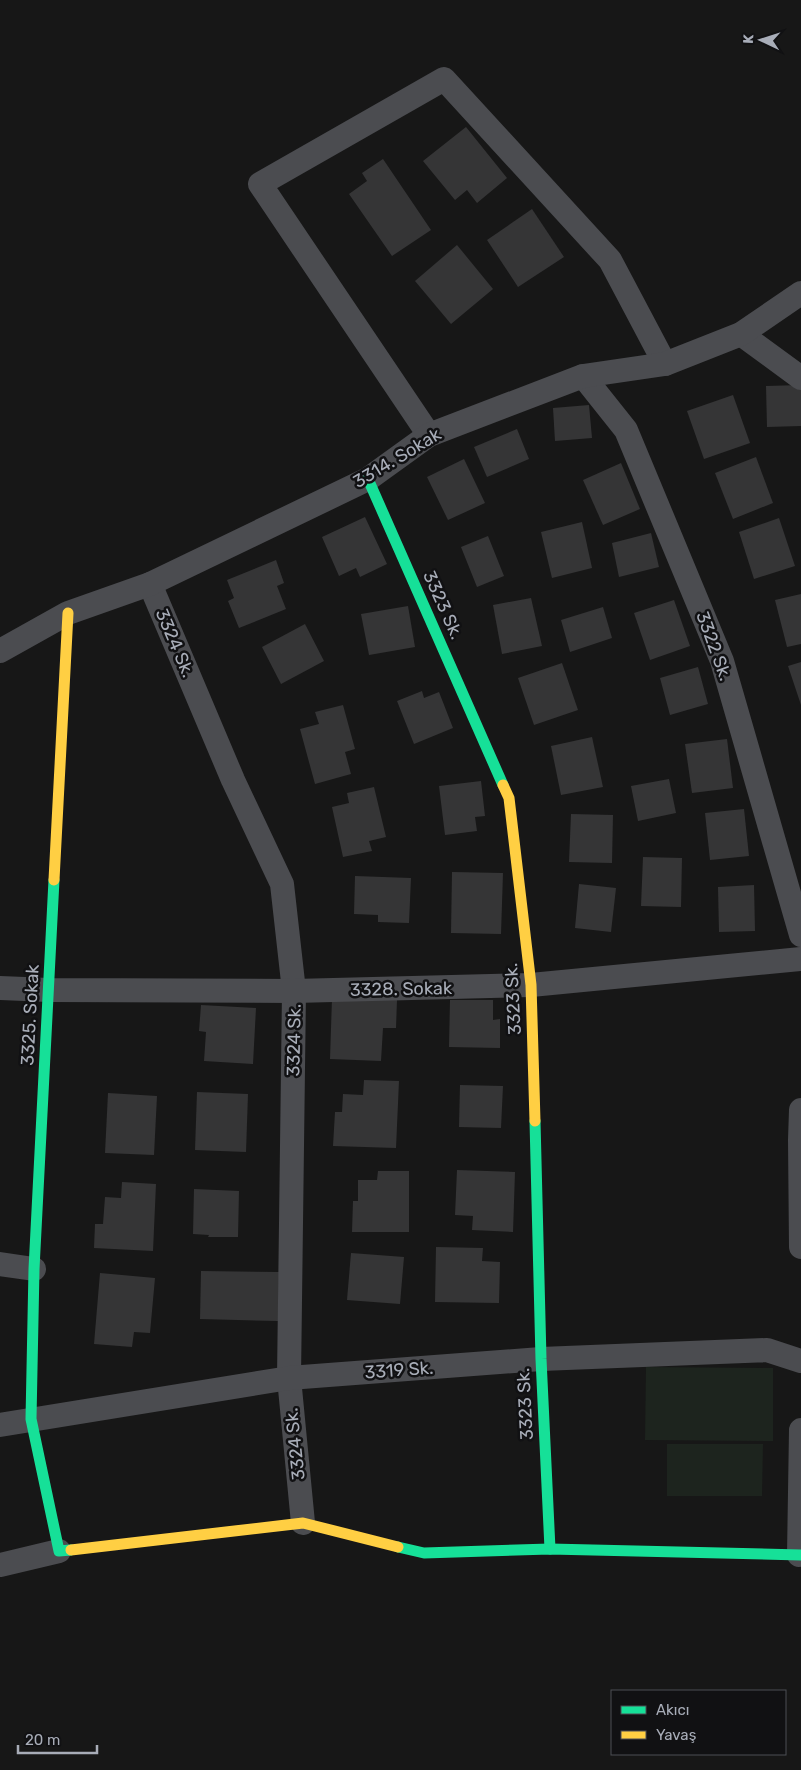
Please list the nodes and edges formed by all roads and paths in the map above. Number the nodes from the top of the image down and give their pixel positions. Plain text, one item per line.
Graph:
1 (801, 293) edge
2 (741, 334) junction
3 (665, 364) junction
4 (583, 376) junction
5 (801, 378) edge
6 (429, 435) junction
7 (368, 479) junction
8 (150, 584) junction
9 (68, 612) junction
10 (0, 651) edge
11 (801, 935) edge
12 (801, 959) edge
13 (531, 986) junction
14 (0, 988) edge
15 (49, 990) junction
16 (294, 991) junction
17 (801, 1110) edge
18 (800, 1140) edge
19 (801, 1248) edge
20 (0, 1264) edge
21 (34, 1269) junction
22 (541, 1359) junction
23 (801, 1360) edge
24 (289, 1378) junction
25 (32, 1419) junction
26 (0, 1425) edge
27 (801, 1430) edge
28 (303, 1523) junction
29 (550, 1549) junction
30 (59, 1552) junction
31 (800, 1554) edge
32 (0, 1565) edge

1 - 2 street, 3314. Sokak
2 - 3 street, 3314. Sokak
2 - 5 street
3 - 4 street, 3314. Sokak
3 - 6 street
4 - 6 street, 3314. Sokak
4 - 11 street, 3322 Sk.
6 - 7 street, 3314. Sokak
7 - 8 street, 3314. Sokak
7 - 13 street, 3323 Sk.
8 - 9 street, 3314. Sokak
8 - 16 street, 3324 Sk.
9 - 10 street, 3314. Sokak
9 - 15 street, 3325. Sokak
12 - 13 street, 3328. Sokak
13 - 16 street, 3328. Sokak
13 - 22 street, 3323 Sk.
14 - 15 street, 3328. Sokak
15 - 16 street, 3328. Sokak
15 - 21 street, 3325. Sokak
16 - 24 street, 3324 Sk.
17 - 18 street
18 - 19 street
20 - 21 street
21 - 25 street, 3325. Sokak
22 - 23 street, 3319 Sk.
22 - 24 street, 3319 Sk.
22 - 29 street, 3323 Sk.
24 - 25 street, 3319 Sk.
24 - 28 street, 3324 Sk.
25 - 26 street, 3319 Sk.
25 - 30 street, 3325. Sokak
27 - 31 street
28 - 29 street
28 - 30 street
29 - 31 street
30 - 32 street

